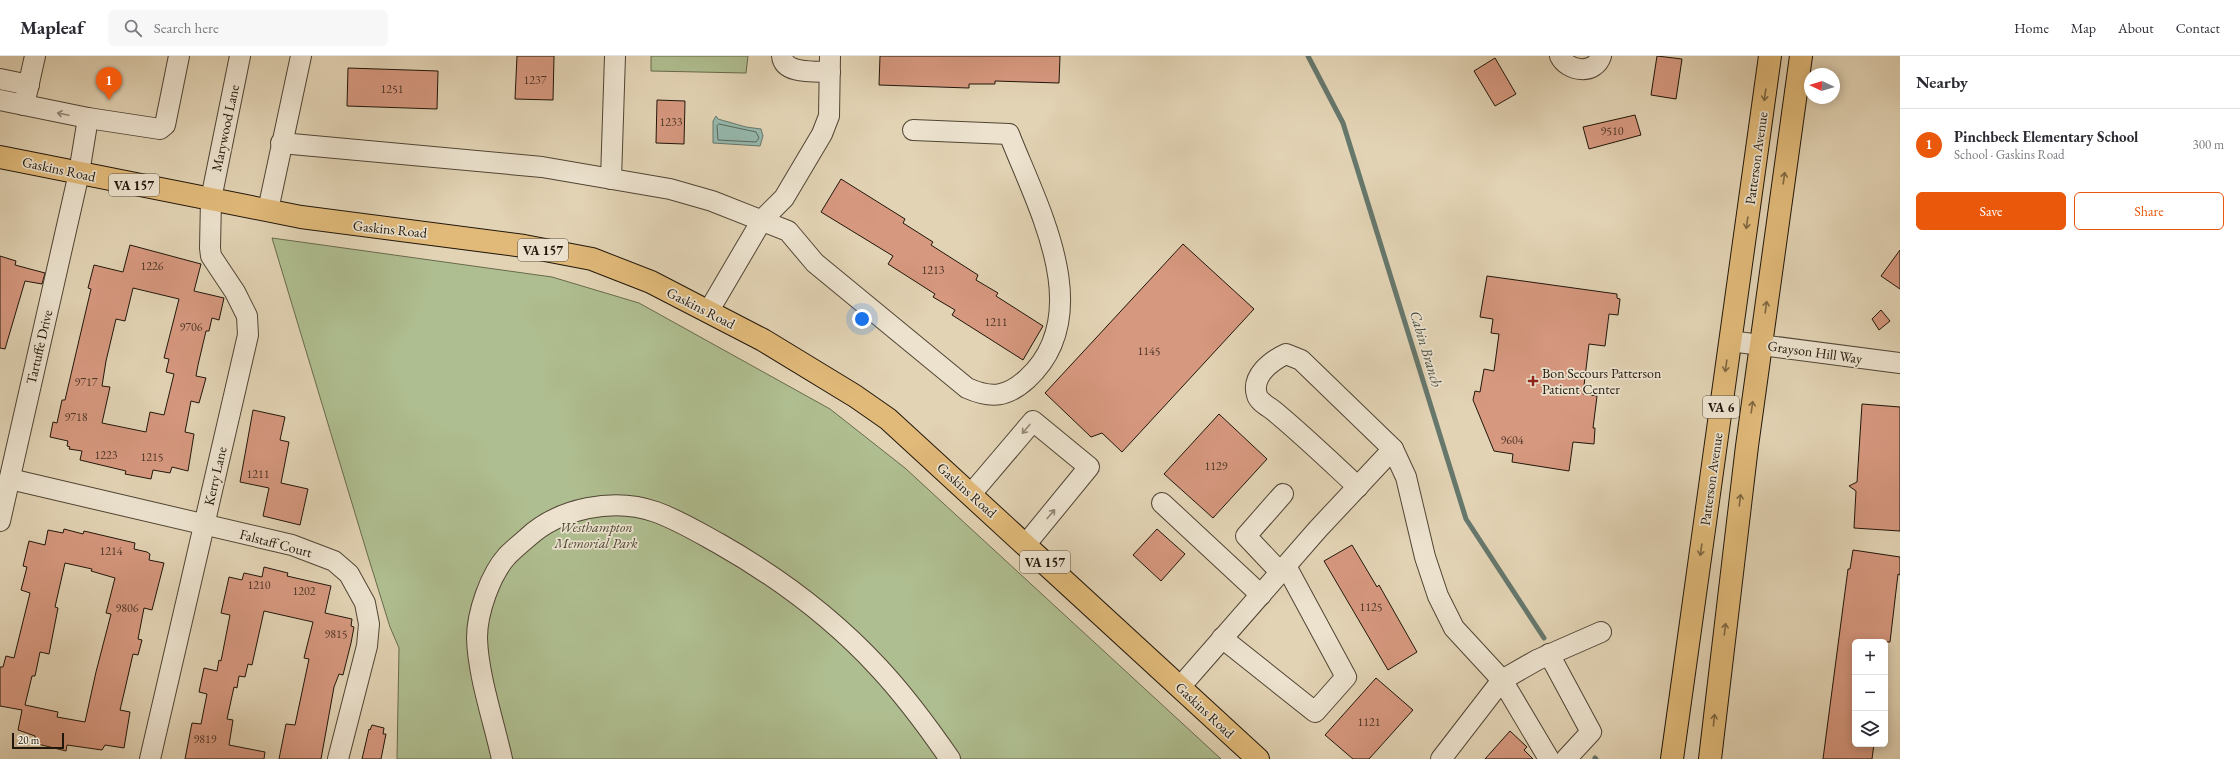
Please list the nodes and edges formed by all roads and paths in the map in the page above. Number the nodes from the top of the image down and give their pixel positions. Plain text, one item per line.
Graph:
1 (35, 56) edge
2 (179, 56) edge
3 (240, 56) edge
4 (302, 56) edge
5 (615, 56) edge
6 (782, 56) edge
7 (1560, 56) edge
8 (1601, 56) edge
9 (1770, 56) edge
10 (1801, 56) edge
11 (830, 64) edge
12 (0, 79) edge
13 (29, 85) junction
14 (0, 100) edge
15 (24, 105) junction
16 (88, 118) junction
17 (913, 130) dead end
18 (281, 143) junction
19 (0, 157) edge
20 (79, 174) junction
21 (611, 179) junction
22 (211, 199) junction
23 (268, 210) junction
24 (762, 220) junction
25 (708, 312) junction
26 (1730, 341) junction
27 (1761, 345) junction
28 (1900, 364) edge
29 (1393, 449) junction
30 (10, 479) junction
31 (1358, 487) junction
32 (971, 494) junction
33 (1283, 494) dead end
34 (1162, 503) dead end
35 (0, 521) edge
36 (204, 524) junction
37 (1026, 544) junction
38 (1283, 569) junction
39 (1261, 594) junction
40 (1601, 632) dead end
41 (1222, 638) junction
42 (1549, 654) junction
43 (1502, 680) junction
44 (1180, 687) junction
45 (150, 759) edge
46 (338, 759) edge
47 (502, 759) edge
48 (950, 759) edge
49 (1258, 759) edge
50 (1441, 759) edge
51 (1549, 759) edge
52 (1566, 759) edge
53 (1672, 759) edge
54 (1710, 759) edge

1 - 13 street
2 - 16 street
3 - 22 street, Marywood Lane
4 - 18 street
5 - 21 street
6 - 11 street
7 - 8 street
9 -> 26 main road, Patterson Avenue / VA 6
27 -> 10 main road, VA 6
11 - 24 street
12 - 13 street
13 - 15 street
14 - 15 street
16 -> 15 street
16 - 20 street, Tartuffe Drive
17 - 24 street
18 - 21 street
18 - 23 street
19 - 20 main road, Gaskins Road / VA 157
20 - 22 main road, Gaskins Road / VA 157
20 - 30 street, Tartuffe Drive
21 - 24 street
22 - 23 main road, Gaskins Road / VA 157
22 - 36 street, Kerry Lane
23 - 25 main road, Gaskins Road / VA 157
24 - 25 street
25 - 32 main road, Gaskins Road / VA 157
26 - 27 street, Grayson Hill Way
26 -> 53 main road, Patterson Avenue / VA 6
27 - 28 street, Grayson Hill Way
54 -> 27 main road, VA 6
29 - 31 street
29 - 31 street
29 - 43 street
30 - 35 street, Tartuffe Drive
30 - 36 street, Falstaff Court
31 - 38 street
32 - 37 main road, Gaskins Road / VA 157
37 -> 32 street
33 - 38 street
34 - 39 street
36 - 45 street, Kerry Lane
36 - 46 street, Falstaff Court
37 - 44 main road, Gaskins Road / VA 157
38 - 39 street
38 - 41 street
39 - 41 street
40 - 42 street
41 - 44 street
42 - 43 street
42 - 52 street
43 - 50 street
43 - 51 street
44 - 49 main road, Gaskins Road / VA 157
47 - 48 street

